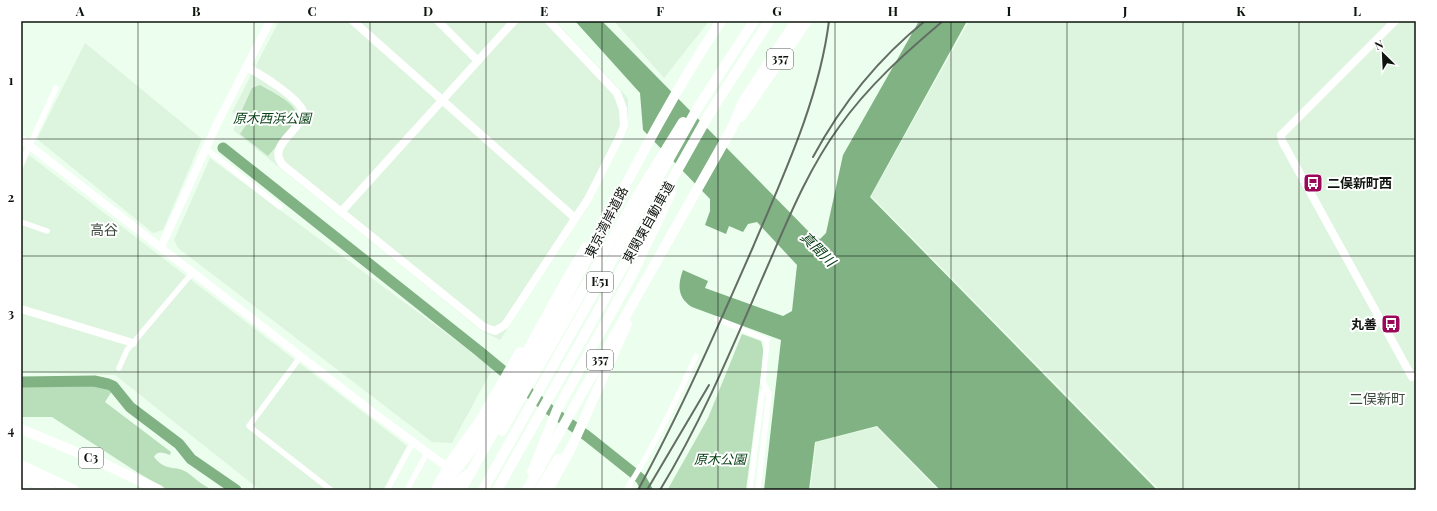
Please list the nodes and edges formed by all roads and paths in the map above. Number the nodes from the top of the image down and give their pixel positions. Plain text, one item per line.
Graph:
1 (270, 21) edge
2 (353, 21) edge
3 (438, 21) edge
4 (514, 21) edge
5 (549, 21) edge
6 (754, 21) edge
7 (769, 21) edge
8 (791, 21) edge
9 (796, 21) edge
10 (807, 21) edge
11 (1395, 21) edge
12 (720, 24) edge
13 (780, 45) junction
14 (478, 61) junction
15 (246, 68) junction
16 (719, 74) junction
17 (56, 88) dead end
18 (751, 96) junction
19 (442, 100) junction
20 (700, 131) junction
21 (21, 139) edge
22 (29, 145) junction
23 (206, 149) junction
24 (643, 151) junction
25 (21, 164) edge
26 (280, 207) dead end
27 (341, 212) junction
28 (575, 218) junction
29 (21, 222) edge
30 (47, 231) dead end
31 (161, 247) junction
32 (193, 272) junction
33 (648, 275) junction
34 (21, 309) edge
35 (717, 319) dead end
36 (133, 343) junction
37 (301, 356) junction
38 (696, 356) dead end
39 (119, 368) dead end
40 (1412, 376) dead end
41 (766, 388) junction
42 (500, 403) junction
43 (21, 429) edge
44 (413, 442) junction
45 (427, 453) junction
46 (21, 465) edge
47 (448, 467) junction
48 (21, 476) edge
49 (21, 484) edge
50 (21, 488) edge
51 (25, 490) edge
52 (34, 490) edge
53 (50, 490) edge
54 (74, 490) edge
55 (159, 490) edge
56 (330, 490) edge
57 (387, 490) edge
58 (407, 490) edge
59 (435, 490) edge
60 (448, 490) edge
61 (461, 490) edge
62 (483, 490) edge
63 (497, 490) edge
64 (526, 490) edge
65 (542, 490) edge
66 (632, 490) edge
67 (750, 490) edge
68 (758, 490) edge

1 - 15 street
2 - 19 street
3 - 14 street
4 - 14 street
5 - 28 street
6 - 16 highway, 東関東自動車道 / E51
7 - 20 highway, 東関東自動車道 / E51
8 - 13 highway
9 - 13 highway, 357
10 - 18 highway, 357
11 - 40 street
12 - 24 highway, 東京湾岸道路
13 - 18 highway, 357
14 - 19 street
15 - 23 street
15 - 27 street
16 - 60 highway
16 - 62 highway, 東関東自動車道 / E51
17 - 22 street
18 - 33 highway, 357
19 - 27 street
19 - 28 street
20 - 63 highway, 東関東自動車道 / E51
20 - 64 highway
21 - 22 street
22 - 25 street
22 - 31 street
23 - 26 street
23 - 31 street
24 - 42 highway, 東京湾岸道路
24 - 42 highway
27 - 28 street
29 - 30 street
31 - 32 street
32 - 36 street
32 - 37 street
33 - 64 highway, 357
33 - 65 highway
34 - 36 street
35 - 41 street
36 - 39 street
37 - 44 street
37 - 56 street
38 - 66 street
41 - 67 street
41 - 68 street
42 - 47 highway
42 - 59 highway
42 - 61 highway, 東京湾岸道路
43 - 55 highway, C3
44 - 45 street
44 - 57 street
45 - 47 street
45 - 58 street
46 - 54 highway
47 - 59 street
48 - 53 highway
49 - 52 highway
50 - 51 highway

